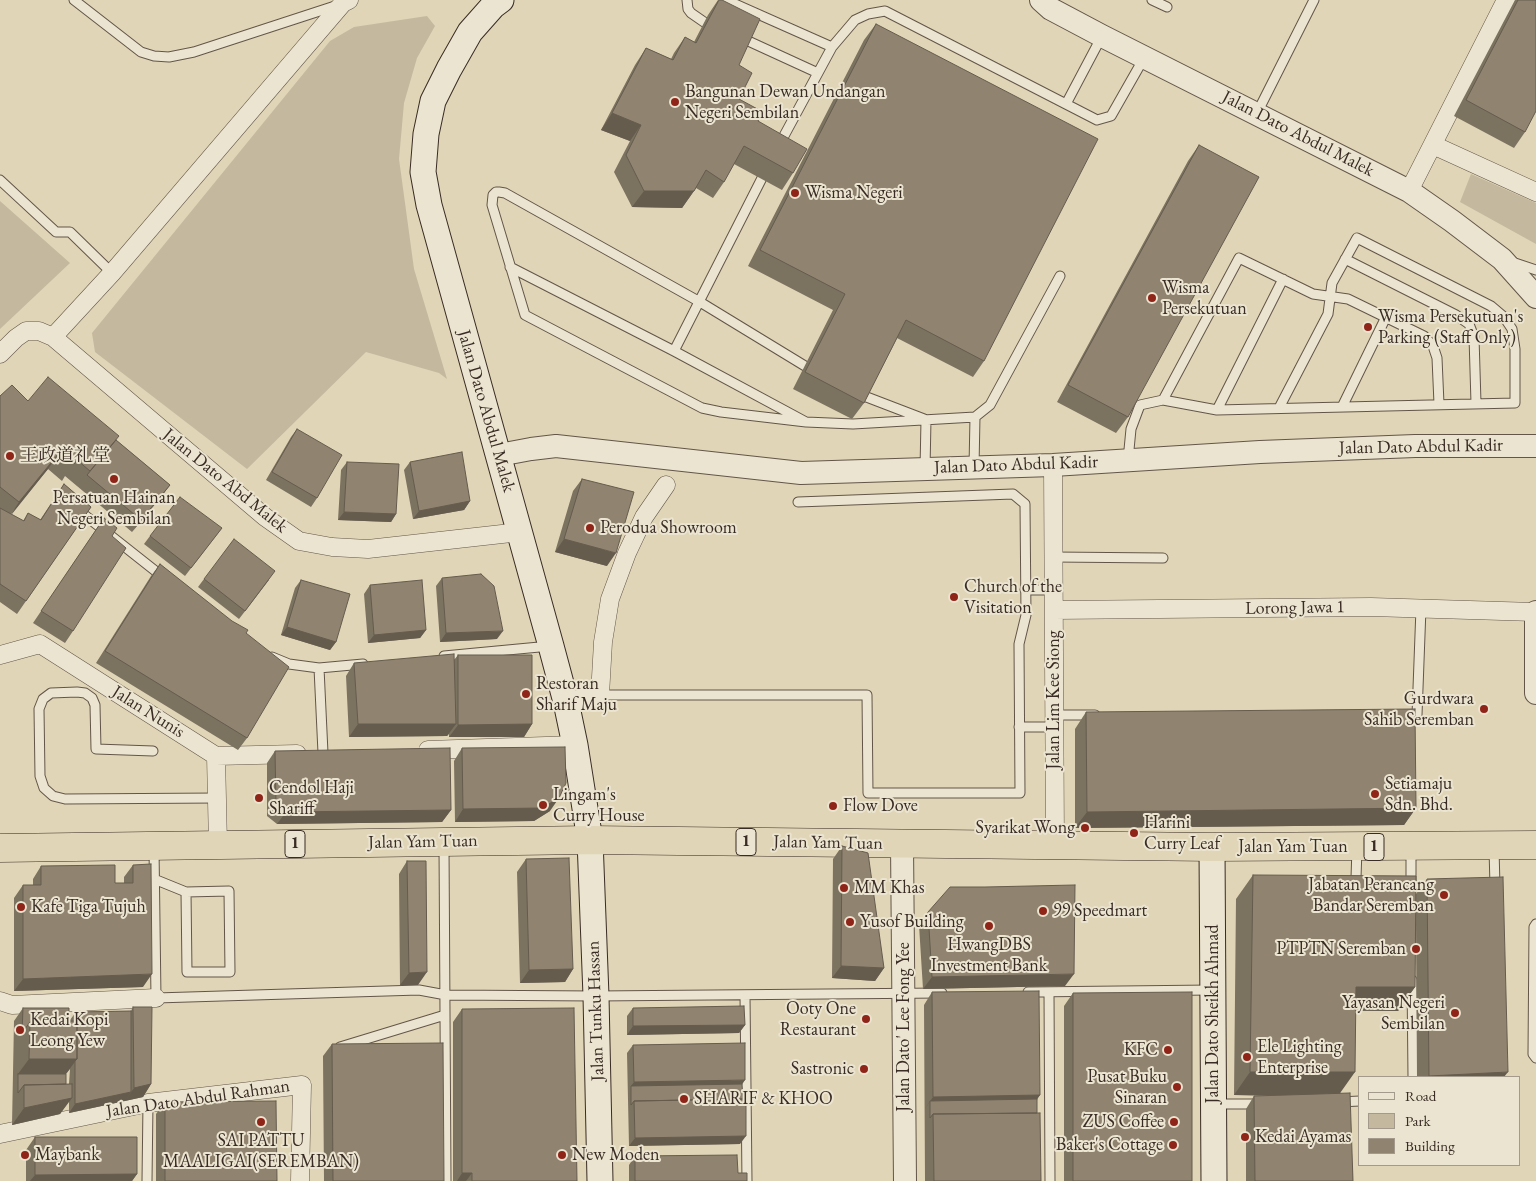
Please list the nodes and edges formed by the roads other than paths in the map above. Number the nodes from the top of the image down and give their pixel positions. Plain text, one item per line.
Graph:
1 (74, 0) edge
2 (501, 0) edge
3 (687, 0) edge
4 (726, 0) edge
5 (1029, 0) edge
6 (1152, 0) edge
7 (1314, 0) edge
8 (1506, 0) edge
9 (343, 1) edge
10 (1046, 4) edge
11 (1167, 8) dead end
12 (704, 22) dead end
13 (1102, 36) junction
14 (746, 40) edge
15 (832, 47) junction
16 (1144, 57) junction
17 (818, 73) junction
18 (1066, 104) junction
19 (1256, 114) junction
20 (1433, 145) junction
21 (775, 154) edge
22 (762, 178) dead end
23 (0, 180) edge
24 (1409, 191) junction
25 (1536, 192) edge
26 (1345, 259) junction
27 (1502, 259) junction
28 (510, 267) junction
29 (1536, 270) edge
30 (112, 273) junction
31 (1060, 276) dead end
32 (1283, 279) junction
33 (1536, 296) edge
34 (1330, 297) junction
35 (700, 302) junction
36 (1386, 317) junction
37 (53, 337) junction
38 (674, 350) junction
39 (0, 354) edge
40 (805, 366) dead end
41 (864, 396) edge
42 (1163, 400) junction
43 (1476, 403) junction
44 (1439, 404) junction
45 (1342, 407) junction
46 (1279, 408) junction
47 (1217, 410) junction
48 (975, 417) junction
49 (926, 420) junction
50 (806, 422) junction
51 (1536, 446) edge
52 (499, 455) junction
53 (1128, 460) junction
54 (1053, 465) junction
55 (974, 467) junction
56 (925, 469) junction
57 (666, 485) dead end
58 (798, 502) dead end
59 (73, 505) edge
60 (520, 532) junction
61 (1053, 557) junction
62 (1163, 558) dead end
63 (172, 584) edge
64 (1025, 590) junction
65 (1054, 590) junction
66 (1421, 608) junction
67 (1054, 610) junction
68 (1535, 612) edge
69 (551, 646) junction
70 (262, 652) edge
71 (0, 656) edge
72 (435, 657) edge
73 (368, 663) edge
74 (319, 668) junction
75 (1536, 693) edge
76 (600, 695) junction
77 (566, 702) junction
78 (1398, 715) edge
79 (1103, 716) edge
80 (1054, 722) junction
81 (1019, 727) junction
82 (575, 745) junction
83 (410, 750) edge
84 (153, 751) dead end
85 (323, 753) junction
86 (342, 753) edge
87 (216, 756) junction
88 (218, 798) junction
89 (590, 840) junction
90 (444, 842) junction
91 (902, 844) junction
92 (218, 845) junction
93 (1536, 845) edge
94 (154, 846) junction
95 (1055, 846) junction
96 (1494, 846) junction
97 (1212, 847) junction
98 (1356, 847) junction
99 (1411, 847) junction
100 (0, 848) edge
101 (1355, 878) edge
102 (154, 879) junction
103 (186, 892) junction
104 (1495, 899) edge
105 (1412, 900) edge
106 (1536, 924) edge
107 (1412, 969) edge
108 (1213, 990) junction
109 (1020, 992) edge
110 (1049, 992) junction
111 (904, 993) junction
112 (952, 993) edge
113 (446, 995) junction
114 (745, 995) junction
115 (596, 996) junction
116 (156, 998) junction
117 (0, 1001) edge
118 (445, 1015) junction
119 (335, 1049) edge
120 (1536, 1058) edge
121 (1413, 1076) edge
122 (1358, 1101) edge
123 (1329, 1102) edge
124 (1348, 1102) junction
125 (148, 1103) junction
126 (1271, 1103) edge
127 (1213, 1104) junction
128 (1348, 1112) edge
129 (0, 1134) edge
130 (147, 1181) edge
131 (300, 1181) edge
132 (446, 1181) edge
133 (600, 1181) edge
134 (747, 1181) edge
135 (905, 1181) edge
136 (1050, 1181) edge
137 (1214, 1181) edge

1 - 9 lane
2 - 52 main road, Jalan Dato Abdul Malek
3 - 12 lane
4 - 15 lane
5 - 10 street, Jalan Dato Abdul Malek
6 - 11 lane
7 - 19 lane
8 - 20 street
9 - 30 street
10 - 13 street, Jalan Dato Abdul Malek
13 - 16 street, Jalan Dato Abdul Malek
13 - 18 lane
14 - 17 lane
15 - 17 lane
15 - 18 lane
16 - 18 lane
16 - 19 street, Jalan Dato Abdul Malek
17 - 21 lane
19 - 24 street, Jalan Dato Abdul Malek
20 - 24 street
20 - 25 street
22 - 35 lane
23 - 30 lane
24 - 27 street, Jalan Dato Abdul Malek
26 - 34 lane
26 - 43 lane
26 - 43 lane
27 - 29 lane
27 - 33 street, Jalan Dato Abdul Malek
28 - 35 lane
28 - 38 lane
28 - 50 lane
30 - 37 street
31 - 48 lane
32 - 34 lane
32 - 42 lane
32 - 47 lane
34 - 36 lane
34 - 46 lane
35 - 38 lane
35 - 40 lane
36 - 44 lane
36 - 45 lane
37 - 39 street, Jalan Dato Abd Malek
37 - 60 street, Jalan Dato Abd Malek
38 - 50 lane
41 - 49 lane
42 - 47 lane
42 - 53 lane
43 - 44 lane
44 - 45 lane
45 - 46 lane
46 - 47 lane
48 - 49 lane
48 - 55 lane
49 - 50 lane
49 - 56 lane
51 - 53 street, Jalan Dato Abdul Kadir
52 - 56 street, Jalan Dato Abdul Kadir
52 - 60 main road, Jalan Dato Abdul Malek
53 - 54 street, Jalan Dato Abdul Kadir
54 - 55 street, Jalan Dato Abdul Kadir
54 - 61 street, Jalan Lim Kee Siong
55 - 56 street, Jalan Dato Abdul Kadir
57 - 76 street
58 - 64 lane
59 - 63 lane
60 - 69 main road, Jalan Dato Abdul Malek
61 - 62 lane
61 - 65 street, Jalan Lim Kee Siong
64 - 65 lane
64 - 81 lane
65 - 67 street, Jalan Lim Kee Siong
66 - 67 street, Lorong Jawa 1
66 - 68 street, Lorong Jawa 1
66 - 78 lane
67 - 80 street, Jalan Lim Kee Siong
68 - 75 street
69 - 72 lane
69 - 77 main road, Jalan Dato Abdul Malek
70 - 74 lane
71 - 87 street, Jalan Nunis
73 - 74 lane
74 - 85 lane
76 - 77 street
76 - 81 lane
77 - 82 main road, Jalan Dato Abdul Malek
79 - 80 lane
80 - 81 lane
80 - 95 street, Jalan Lim Kee Siong
82 - 83 street
82 - 89 main road, Jalan Dato Abdul Malek
84 - 88 lane
85 - 86 street
85 - 87 street
87 - 88 street
88 - 92 street
89 - 90 highway, Jalan Yam Tuan / 1
89 - 91 highway, Jalan Yam Tuan / 1
89 - 115 main road, Jalan Tunku Hassan
90 - 92 highway, Jalan Yam Tuan / 1
90 - 113 lane
91 - 95 highway, Jalan Yam Tuan / 1
91 - 111 street, Jalan Dato' Lee Fong Yee
92 - 94 highway, Jalan Yam Tuan / 1
93 - 96 highway, Jalan Yam Tuan / 1
94 - 100 highway, Jalan Yam Tuan / 1
94 - 102 lane
95 - 97 highway, Jalan Yam Tuan / 1
96 - 99 highway, Jalan Yam Tuan / 1
96 - 104 lane
97 - 98 highway, Jalan Yam Tuan / 1
97 - 108 main road, Jalan Dato Sheikh Ahmad
98 - 99 highway, Jalan Yam Tuan / 1
98 - 101 lane
99 - 105 lane
102 - 103 lane
102 - 116 lane
103 - 103 lane
106 - 120 lane
107 - 121 lane
108 - 110 lane
108 - 127 main road, Jalan Dato Sheikh Ahmad
109 - 110 lane
110 - 136 lane
111 - 112 lane
111 - 114 lane
111 - 135 street, Jalan Dato' Lee Fong Yee
113 - 115 lane
113 - 116 lane
113 - 118 lane
114 - 115 lane
114 - 134 lane
115 - 133 main road, Jalan Tunku Hassan
116 - 117 street
118 - 119 lane
118 - 132 lane
122 - 124 lane
123 - 124 lane
124 - 128 lane
125 - 129 street, Jalan Dato Abdul Rahman
125 - 130 lane
125 - 131 street, Jalan Dato Abdul Rahman
126 - 127 lane
127 - 137 main road, Jalan Dato Sheikh Ahmad

